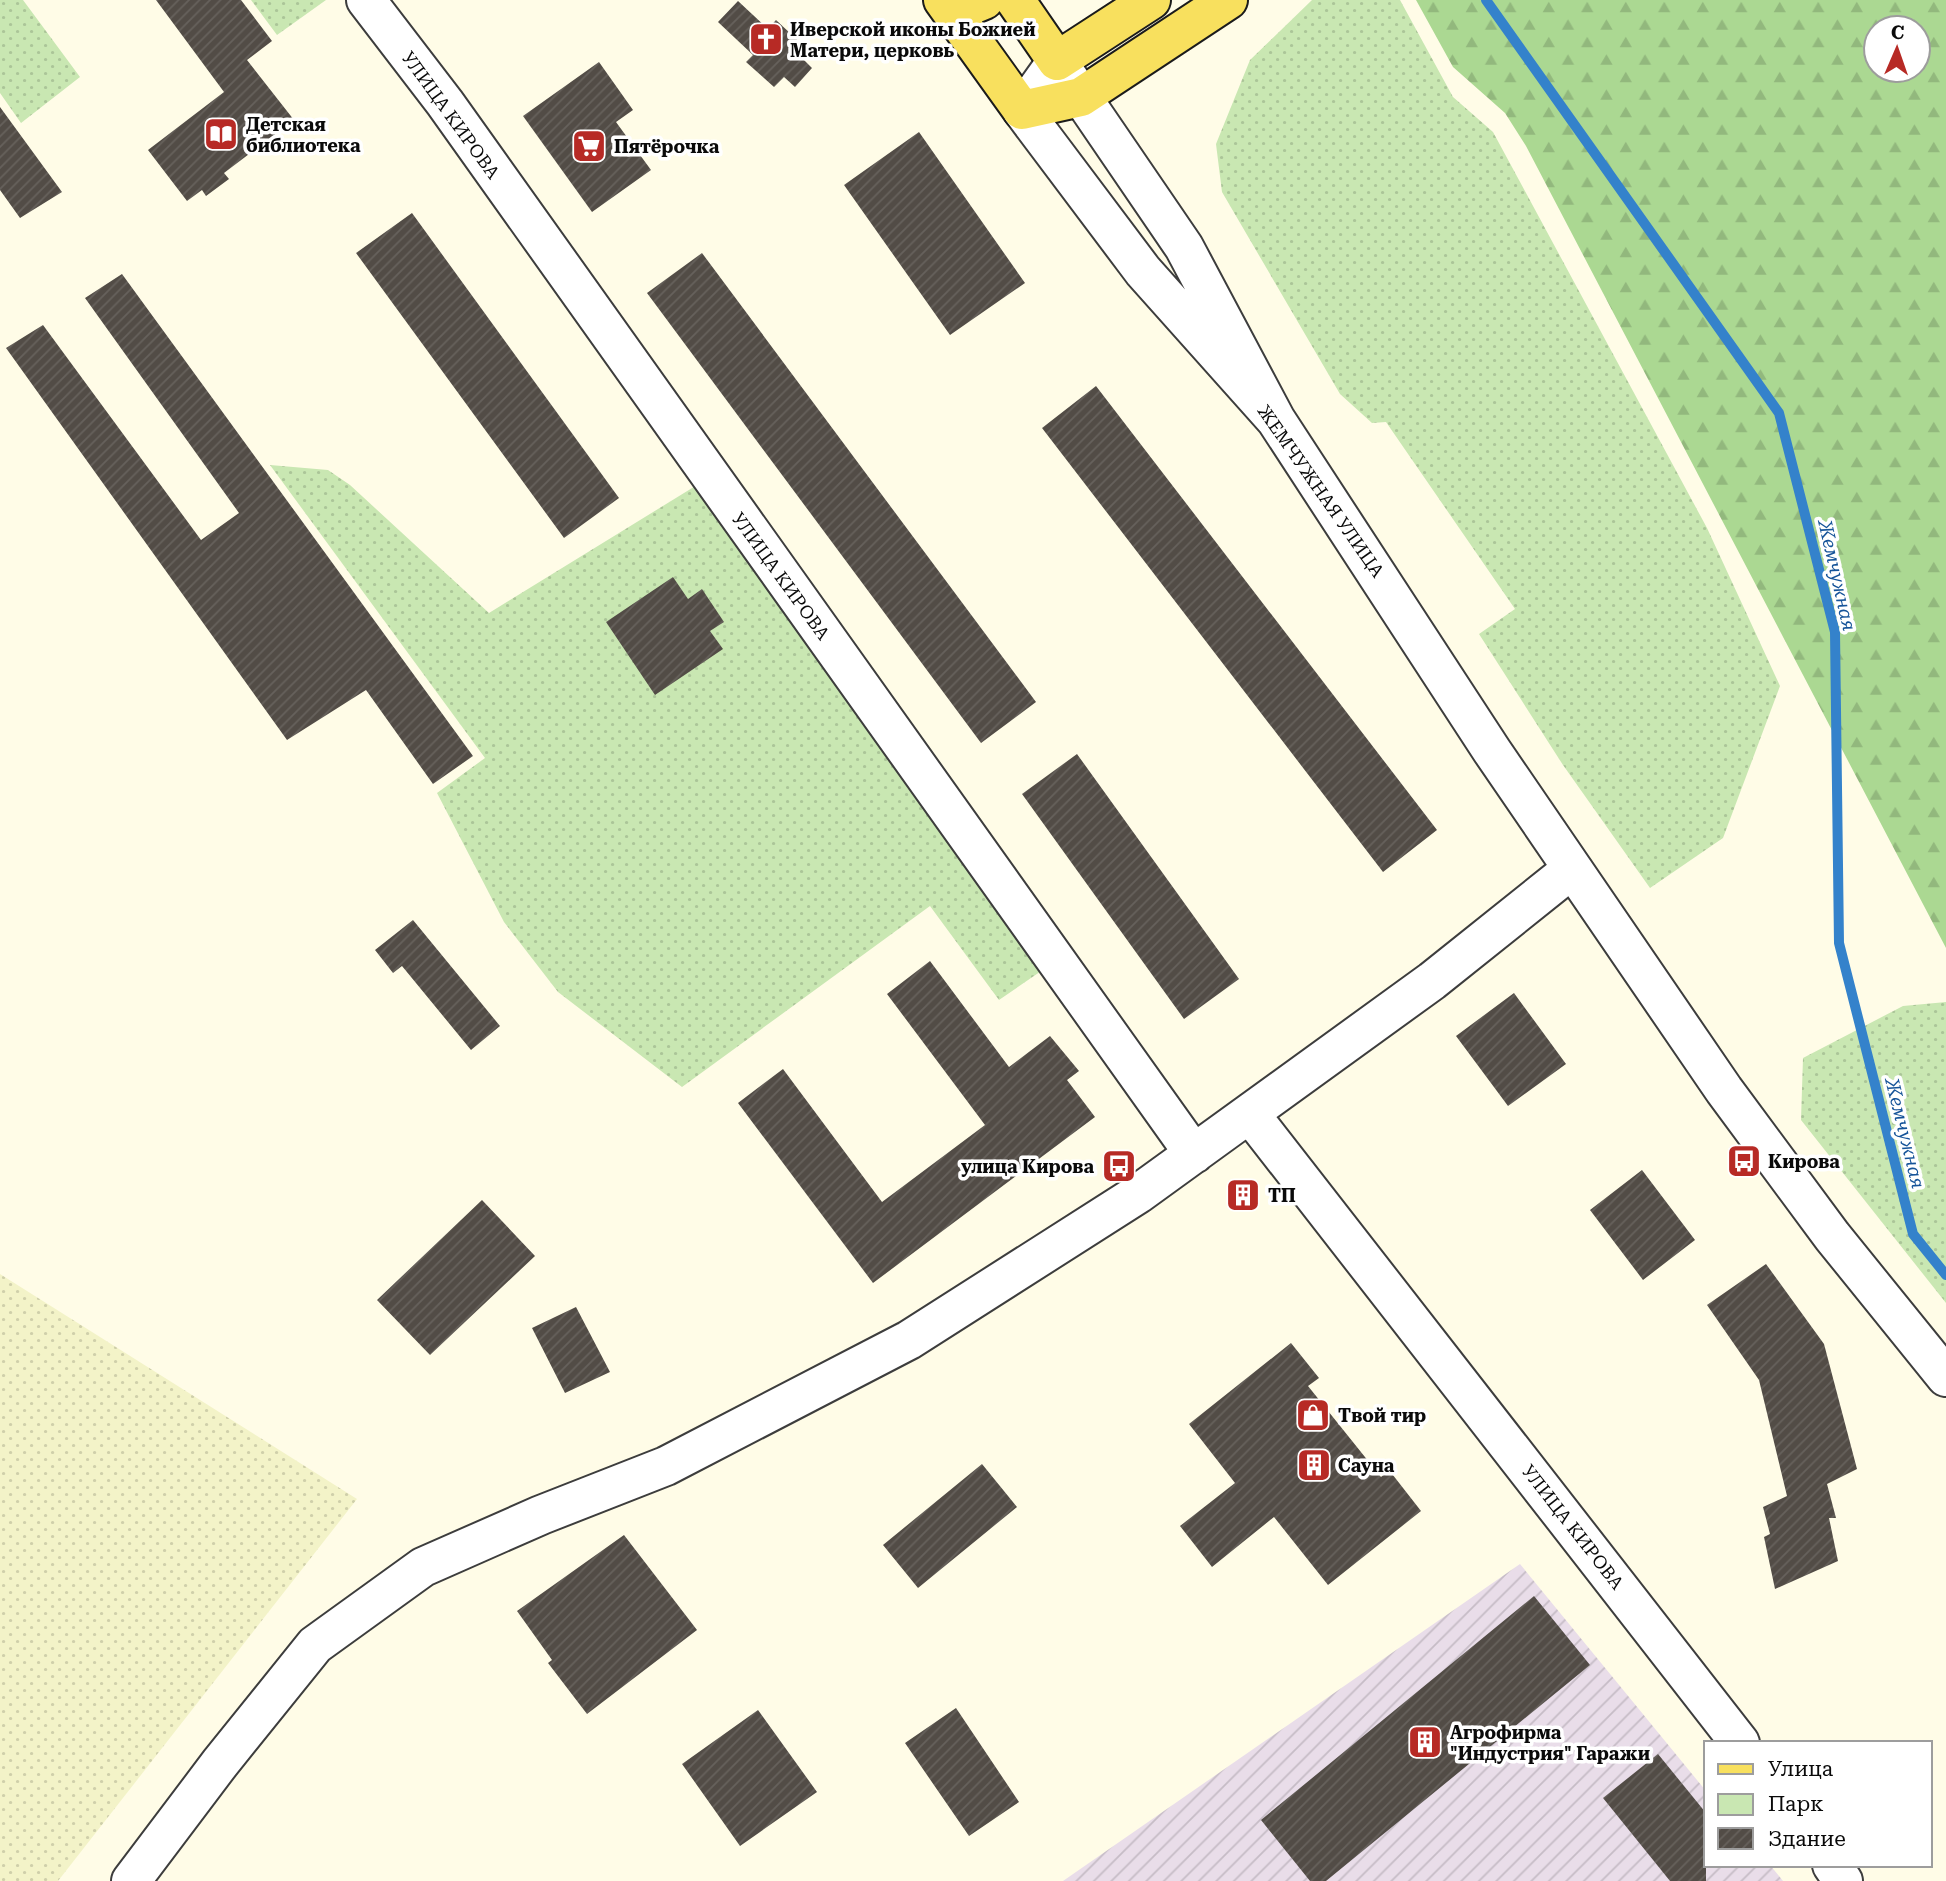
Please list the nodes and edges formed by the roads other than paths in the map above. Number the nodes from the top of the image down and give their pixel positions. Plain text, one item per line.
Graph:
1 (366, 0) edge
2 (945, 0) edge
3 (984, 0) edge
4 (1015, 0) edge
5 (1151, 0) edge
6 (1228, 0) edge
7 (1056, 61) junction
8 (1081, 97) junction
9 (1022, 110) junction
10 (1276, 420) junction
11 (1572, 869) junction
12 (1250, 1114) junction
13 (1194, 1154) junction
14 (1946, 1377) edge
15 (1738, 1741) edge
16 (131, 1881) edge

1 - 13 street, УЛИЦА КИРОВА
2 - 3 main road
2 - 9 main road, ЖЕМЧУЖНАЯ УЛИЦА
4 - 7 main road
5 - 7 main road
6 - 8 main road
7 - 8 street
7 - 9 street
8 - 9 main road
8 - 10 street
9 - 10 street, ЖЕМЧУЖНАЯ УЛИЦА
10 - 11 street, ЖЕМЧУЖНАЯ УЛИЦА
11 - 12 street
11 - 14 street
12 - 13 street
12 - 15 street, УЛИЦА КИРОВА
13 - 16 street

